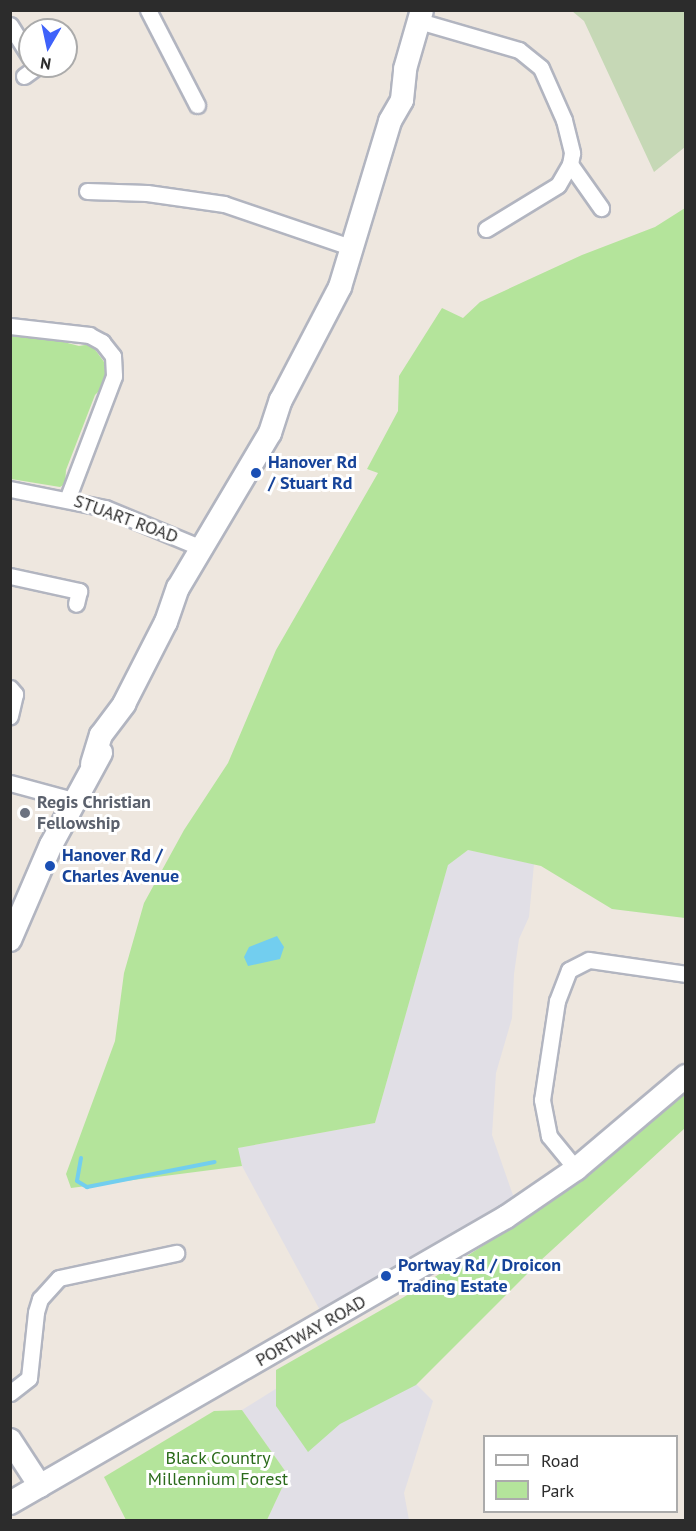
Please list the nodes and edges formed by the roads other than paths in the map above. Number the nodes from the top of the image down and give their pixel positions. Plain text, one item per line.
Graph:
1 (148, 10) edge
2 (421, 16) edge
3 (10, 25) edge
4 (18, 39) edge
5 (197, 105) dead end
6 (570, 164) junction
7 (87, 191) dead end
8 (601, 208) dead end
9 (486, 229) dead end
10 (350, 247) junction
11 (10, 326) edge
12 (10, 489) edge
13 (68, 497) junction
14 (204, 549) junction
15 (10, 576) edge
16 (76, 604) dead end
17 (10, 688) edge
18 (10, 716) edge
19 (10, 783) edge
20 (73, 800) junction
21 (11, 944) edge
22 (686, 974) edge
23 (686, 1076) edge
24 (576, 1169) junction
25 (176, 1253) dead end
26 (10, 1392) edge
27 (10, 1440) edge
28 (10, 1467) edge
29 (24, 1495) edge

1 - 5 street
2 - 6 street
2 - 10 street
3 - 4 street
6 - 8 street
6 - 9 street
7 - 10 street
10 - 14 street
11 - 13 street
12 - 13 street, STUART ROAD
13 - 14 street, STUART ROAD
14 - 20 street
15 - 16 street
17 - 18 street
19 - 20 street
20 - 21 street
22 - 24 street
23 - 24 street, PORTWAY ROAD
24 - 29 street, PORTWAY ROAD
25 - 26 street
27 - 29 street
28 - 29 street

